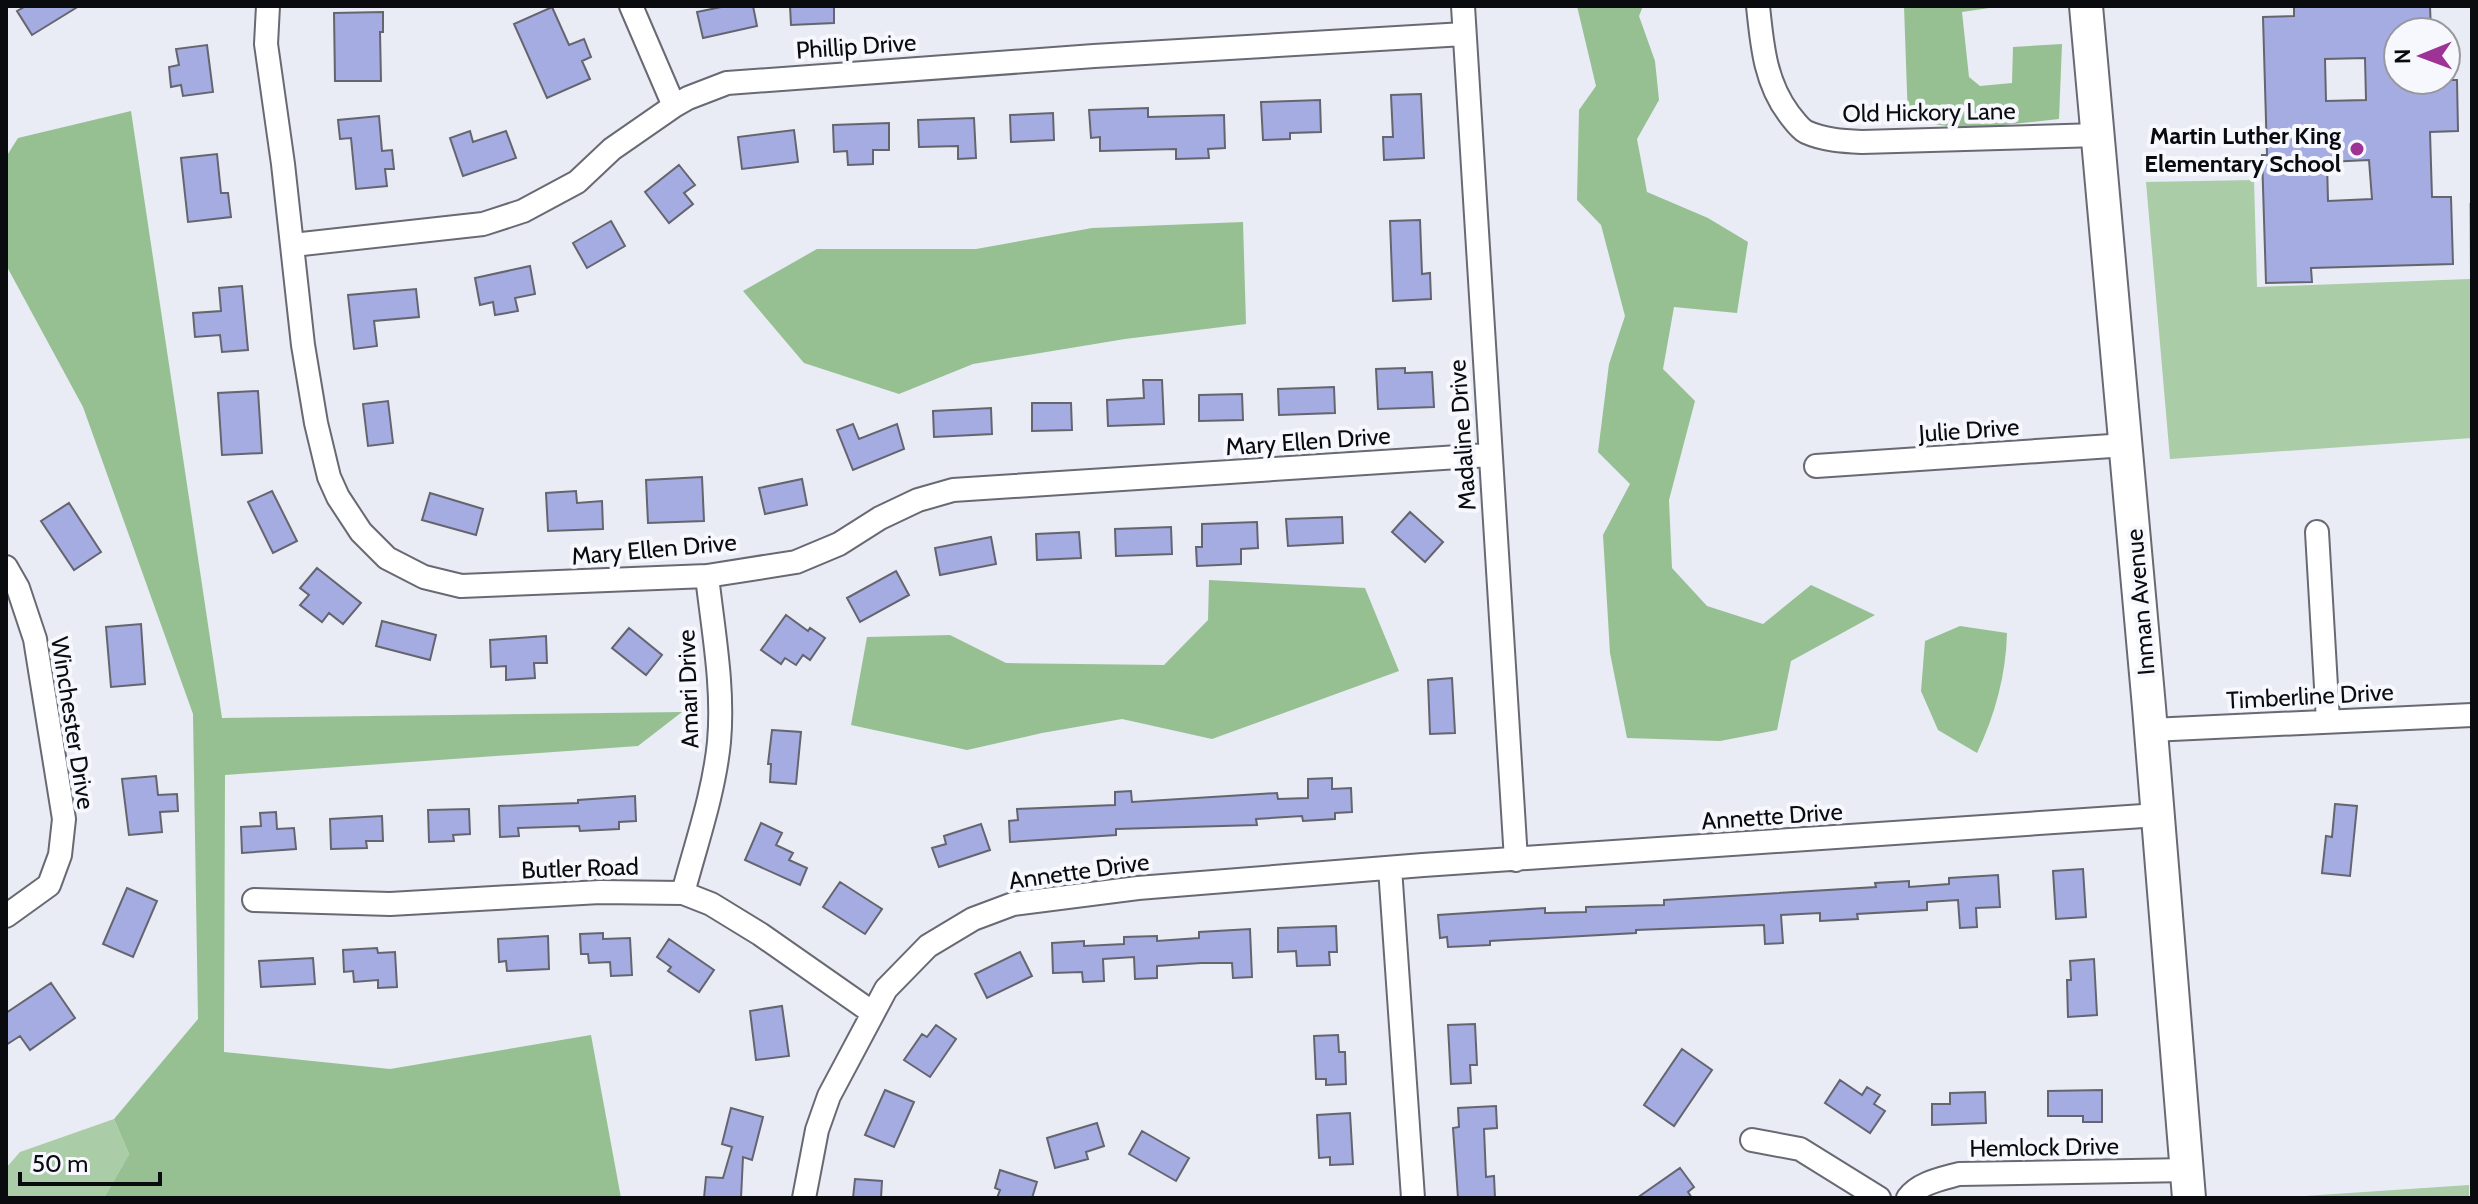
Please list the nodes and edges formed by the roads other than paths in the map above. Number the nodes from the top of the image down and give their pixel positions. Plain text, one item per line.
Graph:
1 (268, 6) edge
2 (631, 6) edge
3 (1463, 6) edge
4 (1758, 6) edge
5 (2086, 6) edge
6 (1464, 34) junction
7 (674, 106) junction
8 (2098, 135) junction
9 (293, 245) junction
10 (2126, 445) junction
11 (1489, 455) junction
12 (1816, 466) dead end
13 (2317, 532) dead end
14 (6, 567) edge
15 (707, 576) junction
16 (2472, 715) edge
17 (2328, 721) junction
18 (2151, 730) junction
19 (2158, 815) junction
20 (1516, 860) junction
21 (1390, 868) junction
22 (683, 893) junction
23 (254, 900) dead end
24 (6, 916) edge
25 (873, 1013) junction
26 (1752, 1140) dead end
27 (2188, 1184) edge
28 (804, 1198) edge
29 (1413, 1198) edge
30 (1879, 1198) edge
31 (1908, 1198) edge

1 - 9 street, Mary Ellen Drive
2 - 7 street
3 - 6 street, Madaline Drive
4 - 8 street, Old Hickory Lane
5 - 8 main road, Inman Avenue
6 - 7 street, Phillip Drive
6 - 11 street, Madaline Drive
7 - 9 street, Phillip Drive
8 - 10 main road, Inman Avenue
9 - 15 street, Mary Ellen Drive
10 - 12 street, Julie Drive
10 - 18 main road, Inman Avenue
11 - 15 street, Mary Ellen Drive
11 - 20 street, Madaline Drive
13 - 17 street
14 - 24 street, Winchester Drive
15 - 22 street, Amari Drive
16 - 17 street, Timberline Drive
17 - 18 street, Timberline Drive
18 - 19 main road, Inman Avenue
19 - 20 street, Annette Drive
19 - 27 main road, Inman Avenue
20 - 21 street, Annette Drive
21 - 25 street, Annette Drive
21 - 29 street
22 - 23 street, Butler Road
22 - 25 street, Butler Road
25 - 28 street, Annette Drive
26 - 30 street
27 - 31 street, Hemlock Drive

